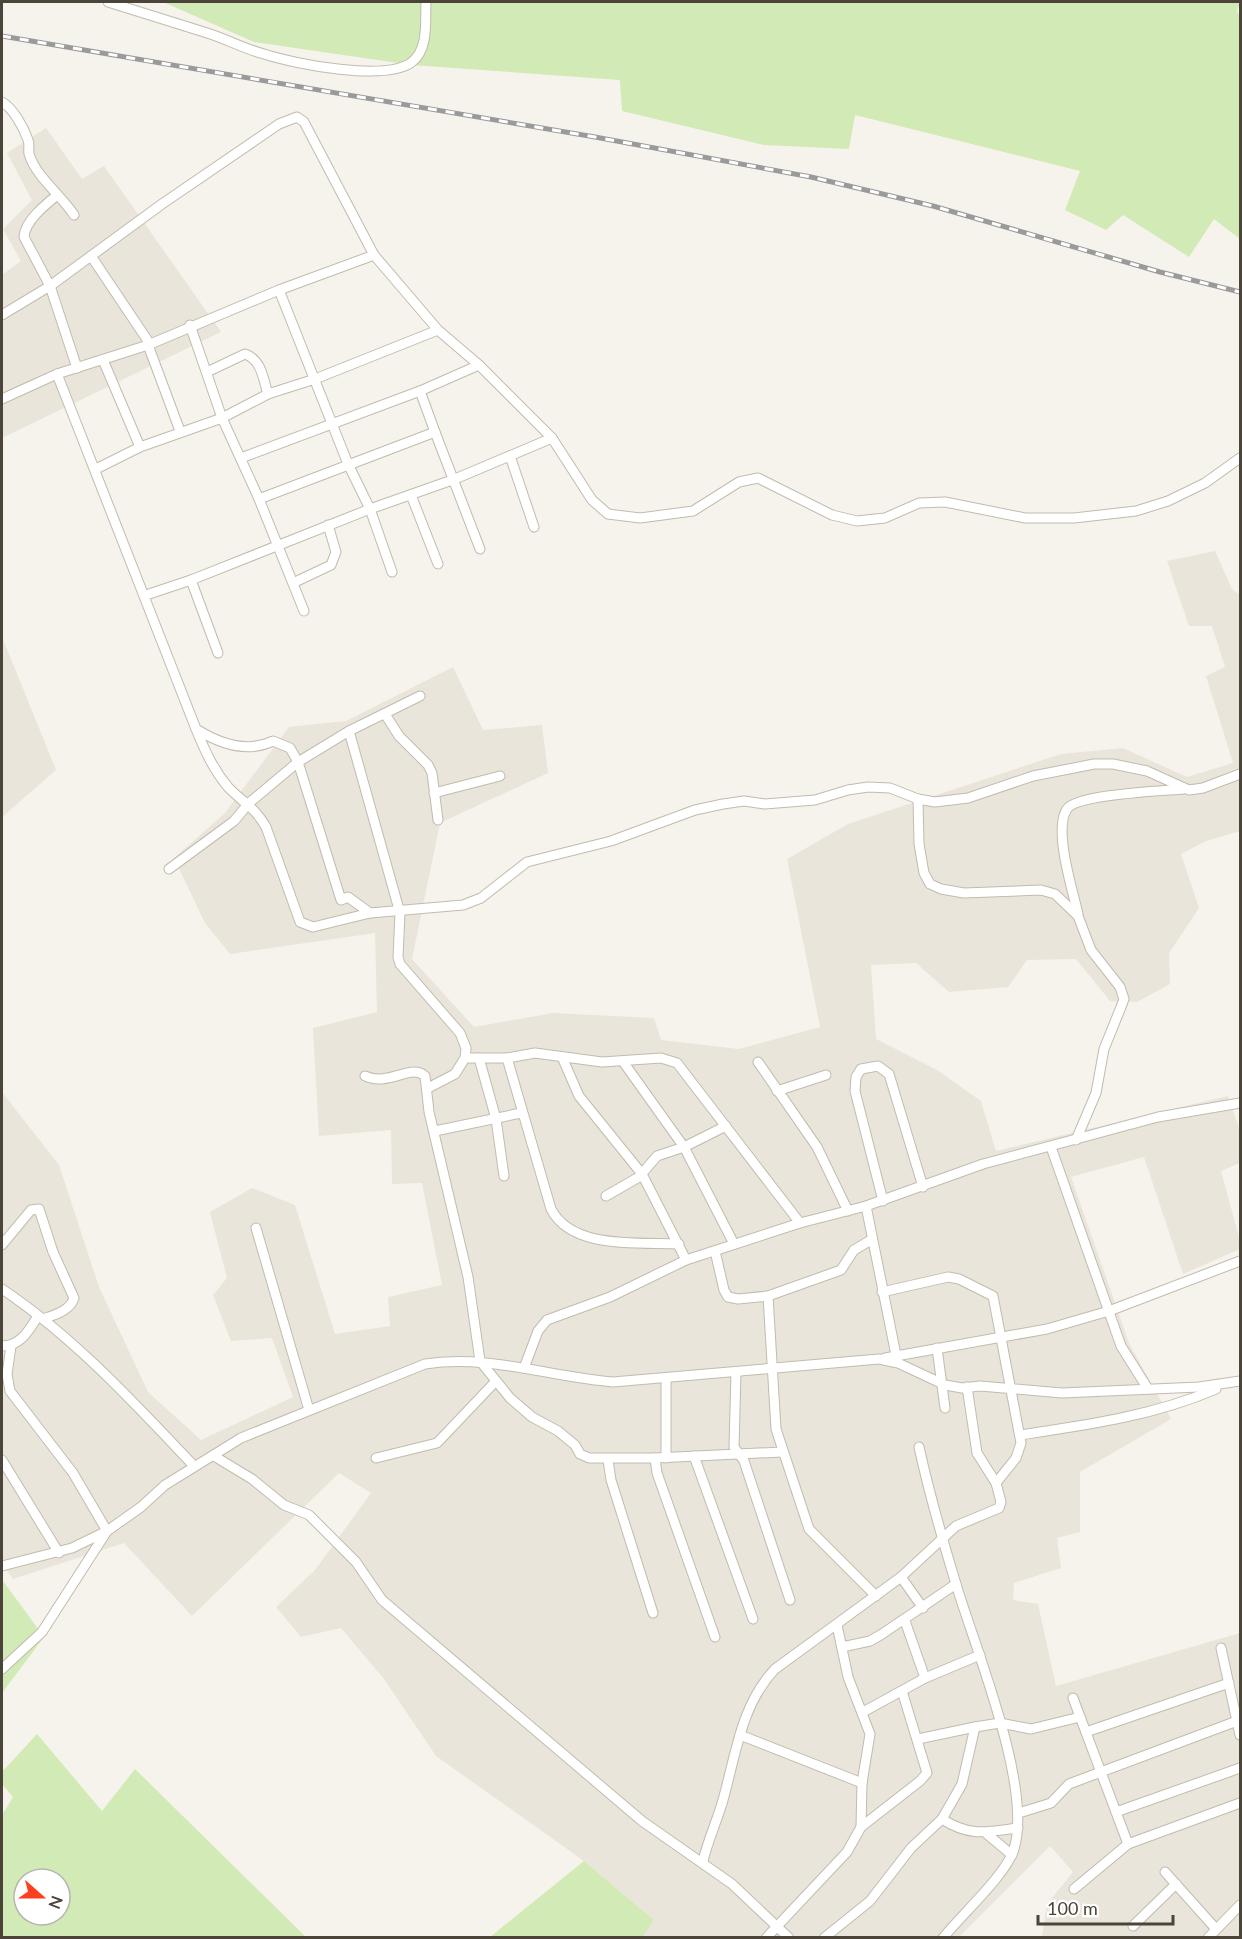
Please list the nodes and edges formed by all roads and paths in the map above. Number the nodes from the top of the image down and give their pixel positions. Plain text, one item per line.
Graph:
1 (108, 2) edge
2 (426, 2) edge
3 (2, 102) edge
4 (56, 196) junction
5 (74, 215) dead end
6 (374, 255) junction
7 (91, 256) junction
8 (50, 286) junction
9 (279, 290) junction
10 (2, 315) edge
11 (190, 325) junction
12 (438, 330) junction
13 (149, 344) junction
14 (103, 360) junction
15 (479, 365) junction
16 (76, 368) junction
17 (207, 372) junction
18 (57, 374) junction
19 (315, 379) junction
20 (420, 391) junction
21 (268, 394) junction
22 (2, 399) edge
23 (222, 418) junction
24 (331, 423) junction
25 (180, 431) junction
26 (435, 432) junction
27 (552, 438) junction
28 (140, 447) junction
29 (510, 456) junction
30 (241, 458) junction
31 (1240, 458) edge
32 (348, 464) junction
33 (96, 469) junction
34 (455, 479) junction
35 (411, 495) junction
36 (259, 499) junction
37 (370, 509) junction
38 (328, 525) junction
39 (534, 527) dead end
40 (277, 544) junction
41 (480, 549) dead end
42 (438, 564) dead end
43 (392, 572) dead end
44 (191, 580) junction
45 (293, 584) junction
46 (146, 595) junction
47 (304, 611) dead end
48 (218, 653) dead end
49 (420, 696) dead end
50 (385, 714) junction
51 (196, 729) junction
52 (349, 731) junction
53 (298, 762) junction
54 (1240, 774) edge
55 (500, 776) dead end
56 (1184, 789) junction
57 (434, 793) junction
58 (918, 799) junction
59 (249, 803) junction
60 (438, 820) dead end
61 (169, 869) dead end
62 (370, 913) junction
63 (400, 913) junction
64 (1078, 916) junction
65 (562, 1056) junction
66 (465, 1058) junction
67 (479, 1058) junction
68 (507, 1059) junction
69 (758, 1062) dead end
70 (624, 1063) junction
71 (826, 1075) dead end
72 (365, 1076) dead end
73 (428, 1088) junction
74 (777, 1091) junction
75 (1240, 1103) edge
76 (521, 1113) junction
77 (496, 1119) junction
78 (726, 1126) junction
79 (435, 1131) junction
80 (1076, 1140) junction
81 (684, 1147) junction
82 (1051, 1147) junction
83 (642, 1174) junction
84 (504, 1176) dead end
85 (923, 1187) junction
86 (606, 1196) dead end
87 (883, 1200) junction
88 (866, 1206) junction
89 (848, 1211) junction
90 (800, 1223) junction
91 (256, 1228) dead end
92 (871, 1240) junction
93 (679, 1244) junction
94 (734, 1244) junction
95 (2, 1245) edge
96 (715, 1251) junction
97 (686, 1260) junction
98 (1240, 1261) edge
99 (2, 1290) edge
100 (882, 1292) junction
101 (768, 1296) junction
102 (1109, 1311) junction
103 (40, 1317) junction
104 (1002, 1335) junction
105 (6, 1346) edge
106 (937, 1348) junction
107 (897, 1360) junction
108 (480, 1362) junction
109 (524, 1368) junction
110 (773, 1370) junction
111 (736, 1372) junction
112 (666, 1379) junction
113 (496, 1381) junction
114 (1240, 1381) edge
115 (942, 1384) junction
116 (1226, 1384) junction
117 (967, 1387) junction
118 (1148, 1389) junction
119 (1009, 1390) junction
120 (945, 1408) dead end
121 (309, 1410) junction
122 (1020, 1435) junction
123 (919, 1447) dead end
124 (782, 1452) junction
125 (738, 1454) junction
126 (214, 1456) junction
127 (694, 1456) junction
128 (376, 1458) dead end
129 (655, 1458) junction
130 (666, 1458) junction
131 (2, 1460) edge
132 (608, 1460) junction
133 (194, 1466) junction
134 (996, 1484) junction
135 (107, 1531) junction
136 (943, 1538) junction
137 (59, 1553) junction
138 (2, 1566) edge
139 (901, 1577) junction
140 (956, 1584) junction
141 (876, 1596) junction
142 (790, 1600) dead end
143 (923, 1608) junction
144 (653, 1613) dead end
145 (753, 1619) dead end
146 (904, 1621) junction
147 (837, 1625) junction
148 (715, 1637) dead end
149 (842, 1647) junction
150 (1221, 1648) dead end
151 (980, 1655) junction
152 (2, 1670) edge
153 (925, 1678) junction
154 (1229, 1683) junction
155 (902, 1691) junction
156 (1073, 1698) dead end
157 (863, 1712) junction
158 (1080, 1717) junction
159 (1238, 1721) junction
160 (1000, 1723) junction
161 (975, 1726) junction
162 (1086, 1732) junction
163 (740, 1735) junction
164 (1240, 1735) edge
165 (918, 1739) junction
166 (1240, 1768) edge
167 (1101, 1772) junction
168 (862, 1783) junction
169 (1240, 1803) edge
170 (1116, 1812) junction
171 (1019, 1814) junction
172 (942, 1819) junction
173 (861, 1827) junction
174 (1017, 1828) junction
175 (987, 1834) junction
176 (1128, 1844) junction
177 (1012, 1855) junction
178 (703, 1861) junction
179 (1165, 1872) dead end
180 (1176, 1884) junction
181 (1074, 1889) dead end
182 (1240, 1905) edge
183 (1133, 1926) dead end
184 (778, 1927) junction
185 (1216, 1929) junction
186 (766, 1938) edge
187 (789, 1938) edge
188 (824, 1938) edge
189 (943, 1938) edge
190 (1208, 1938) edge

1 - 2 street
3 - 4 street
4 - 5 street
4 - 8 street
6 - 7 street
6 - 9 street
6 - 12 street
7 - 8 street
7 - 13 street
8 - 10 street
8 - 16 street
9 - 11 street
9 - 19 street
11 - 13 street
11 - 17 street
12 - 15 street
12 - 19 street
13 - 14 street
13 - 25 street
14 - 16 street
14 - 28 street
15 - 20 street
15 - 27 street
16 - 18 street
17 - 21 street
17 - 23 street
18 - 22 street
18 - 33 street
19 - 21 street
19 - 24 street
20 - 24 street
20 - 26 street
21 - 23 street
23 - 25 street
23 - 30 street
24 - 30 street
24 - 32 street
25 - 28 street
26 - 32 street
26 - 34 street
27 - 29 street
27 - 31 street
28 - 33 street
29 - 34 street
29 - 39 street
30 - 36 street
32 - 36 street
32 - 37 street
33 - 46 street
34 - 35 street
34 - 41 street
35 - 37 street
35 - 42 street
36 - 40 street
37 - 38 street
37 - 43 street
38 - 40 street
38 - 45 street
40 - 44 street
40 - 45 street
44 - 46 street
44 - 48 street
45 - 47 street
46 - 51 street
49 - 50 street
50 - 52 street
50 - 57 street
51 - 53 street
51 - 59 street
52 - 53 street
52 - 63 street
53 - 59 street
53 - 62 street
54 - 56 street
55 - 57 street
56 - 58 street
56 - 64 street
57 - 60 street
58 - 63 street
58 - 64 street
59 - 61 street
59 - 62 street
62 - 63 street
63 - 66 street
64 - 80 street
65 - 68 street
65 - 70 street
65 - 83 street
66 - 67 street
66 - 73 street
67 - 68 street
67 - 77 street
68 - 76 street
69 - 74 street
70 - 78 street
70 - 81 street
71 - 74 street
72 - 73 street
73 - 79 street
74 - 89 street
75 - 80 street
76 - 77 street
76 - 93 street
77 - 79 street
77 - 84 street
78 - 81 street
78 - 90 street
79 - 108 street
80 - 82 street
81 - 83 street
81 - 94 street
82 - 85 street
82 - 102 street
83 - 86 street
83 - 93 street
85 - 87 street
85 - 87 street
87 - 88 street
88 - 89 street
88 - 92 street
89 - 90 street
90 - 94 street
91 - 121 street
92 - 100 street
92 - 101 street
93 - 97 street
94 - 96 street
95 - 103 street
96 - 97 street
96 - 101 street
97 - 109 street
98 - 102 street
99 - 103 street
100 - 104 street
100 - 107 street
101 - 110 street
102 - 104 street
102 - 118 street
103 - 105 street
103 - 133 street
104 - 106 street
104 - 119 street
105 - 135 street
106 - 107 street
106 - 115 street
107 - 110 street
107 - 115 street
108 - 109 street
108 - 113 street
108 - 121 street
109 - 112 street
110 - 111 street
110 - 124 street
111 - 112 street
111 - 125 street
112 - 130 street
113 - 128 street
113 - 132 street
114 - 116 street
115 - 117 street
115 - 120 street
116 - 118 street
116 - 122 street
117 - 119 street
117 - 134 street
118 - 119 street
119 - 122 street
121 - 126 street
122 - 134 street
123 - 136 street
124 - 125 street
124 - 141 street
125 - 127 street
125 - 142 street
126 - 133 street
126 - 178 street
127 - 130 street
127 - 145 street
129 - 130 street
129 - 132 street
129 - 148 street
131 - 137 street
132 - 144 street
133 - 135 street
134 - 136 street
135 - 137 street
135 - 152 street
136 - 139 street
136 - 140 street
137 - 138 street
139 - 141 street
139 - 143 street
140 - 143 street
140 - 151 street
141 - 147 street
143 - 146 street
146 - 149 street
146 - 153 street
147 - 149 street
147 - 163 street
149 - 157 street
150 - 154 street
151 - 153 street
151 - 160 street
153 - 155 street
154 - 159 street
154 - 162 street
155 - 157 street
155 - 165 street
156 - 158 street
157 - 168 street
158 - 160 street
158 - 162 street
159 - 164 street
159 - 167 street
160 - 161 street
160 - 171 street
161 - 165 street
161 - 172 street
162 - 167 street
163 - 168 street
163 - 178 street
165 - 173 street
166 - 170 street
167 - 170 street
167 - 171 street
168 - 173 street
169 - 176 street
170 - 176 street
171 - 174 street
172 - 175 street
172 - 188 street
173 - 184 street
174 - 175 street
174 - 177 street
175 - 177 street
176 - 181 street
177 - 189 street
178 - 184 street
179 - 180 street
180 - 183 street
180 - 185 street
182 - 185 street
184 - 186 street
184 - 187 street
185 - 190 street

